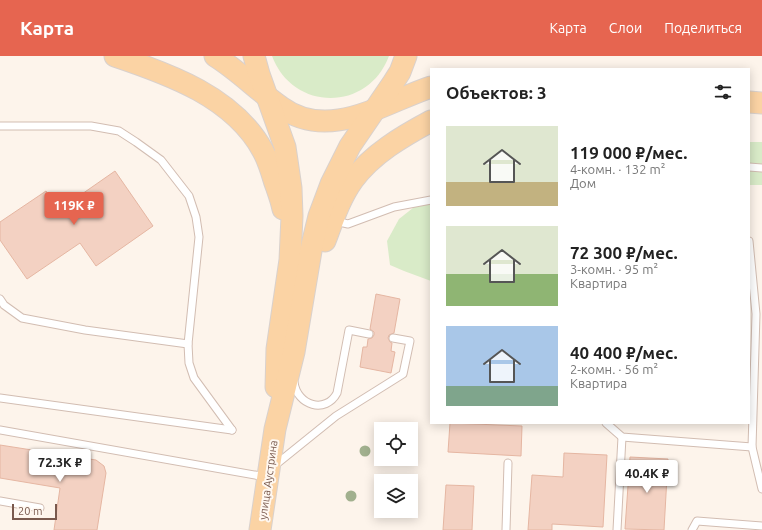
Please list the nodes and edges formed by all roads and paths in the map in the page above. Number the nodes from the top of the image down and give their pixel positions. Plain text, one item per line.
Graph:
1 (115, 56) edge
2 (215, 56) edge
3 (254, 56) edge
4 (406, 56) edge
5 (430, 87) edge
6 (266, 96) junction
7 (750, 102) edge
8 (762, 103) edge
9 (376, 109) junction
10 (430, 122) edge
11 (0, 126) edge
12 (750, 167) edge
13 (762, 168) edge
14 (430, 200) edge
15 (333, 220) junction
16 (750, 265) edge
17 (287, 282) junction
18 (0, 298) edge
19 (301, 309) junction
20 (752, 314) edge
21 (369, 334) dead end
22 (393, 338) dead end
23 (188, 344) junction
24 (294, 352) junction
25 (0, 398) edge
26 (607, 424) edge
27 (275, 429) junction
28 (0, 430) edge
29 (622, 437) junction
30 (752, 447) junction
31 (508, 463) dead end
32 (269, 473) junction
33 (762, 489) edge
34 (0, 501) edge
35 (40, 508) dead end
36 (762, 526) edge
37 (260, 530) edge
38 (506, 530) edge
39 (617, 530) edge
40 (692, 530) edge

1 - 17 main road
2 - 6 main road
3 - 6 main road
4 - 9 main road
5 - 9 main road
6 - 9 main road
6 - 17 main road
7 - 8 main road
9 - 19 main road
10 - 15 main road
11 - 23 lane
12 - 13 lane
14 - 15 lane
15 - 19 main road
16 - 20 lane
17 - 27 main road
18 - 23 lane
19 - 24 main road
20 - 30 lane
21 - 24 lane
22 - 32 lane
23 - 25 lane
24 - 27 main road
26 - 29 lane
27 - 32 main road, улица Аустрина
28 - 32 lane
29 - 30 lane
29 - 39 lane
30 - 33 lane
31 - 38 lane
32 - 37 main road, улица Аустрина
34 - 35 lane
36 - 40 lane

